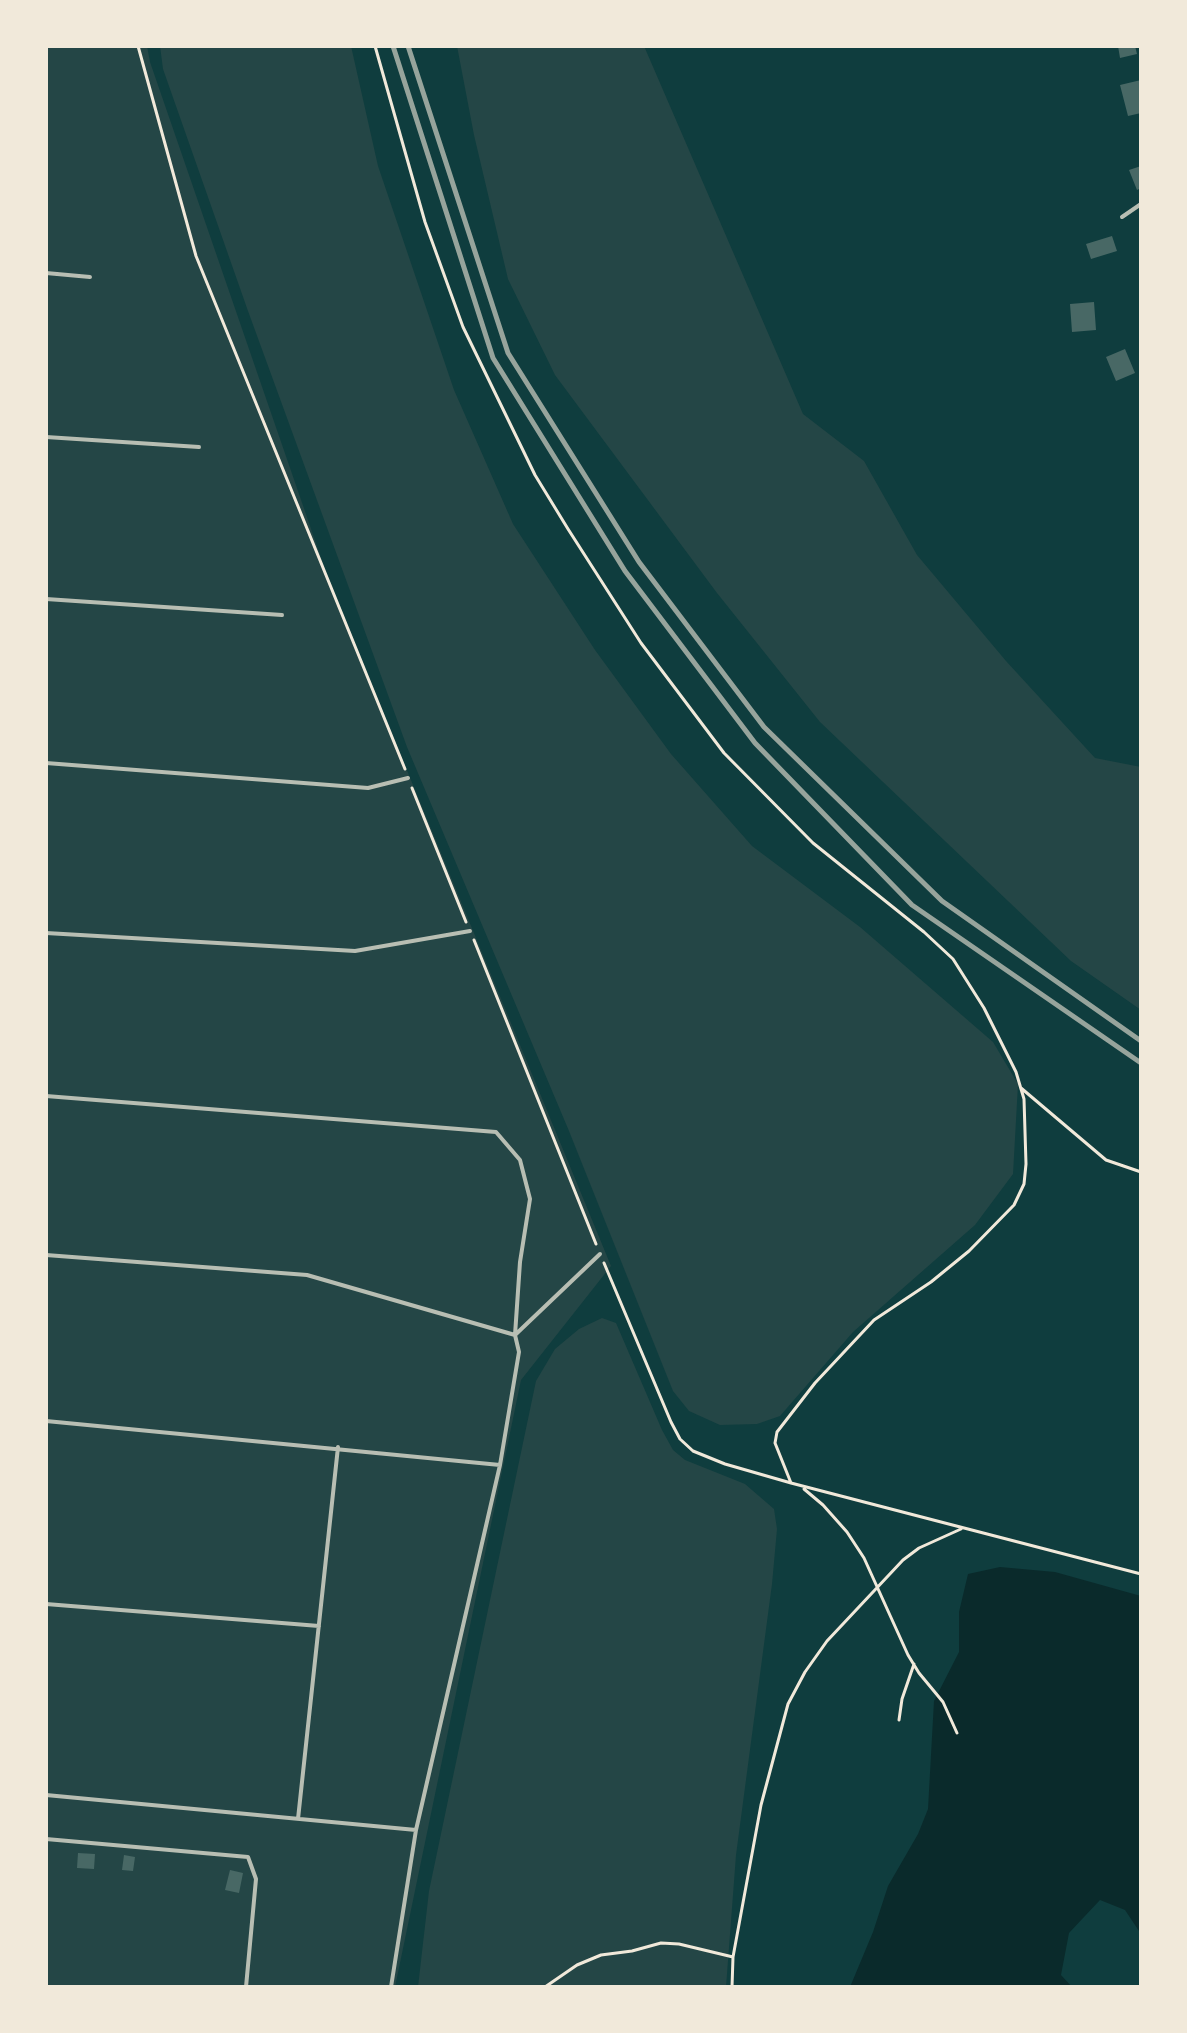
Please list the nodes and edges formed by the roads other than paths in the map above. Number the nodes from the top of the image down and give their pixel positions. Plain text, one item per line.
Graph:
1 (1141, 204) edge
2 (1122, 217) dead end
3 (46, 273) edge
4 (90, 277) dead end
5 (46, 437) edge
6 (199, 447) dead end
7 (46, 599) edge
8 (282, 615) dead end
9 (46, 763) edge
10 (408, 778) road end
11 (470, 931) road end
12 (46, 933) edge
13 (46, 1096) edge
14 (600, 1254) road end
15 (46, 1255) edge
16 (515, 1335) junction
17 (46, 1421) edge
18 (338, 1447) junction
19 (500, 1465) junction
20 (46, 1604) edge
21 (319, 1626) junction
22 (46, 1795) edge
23 (298, 1819) junction
24 (416, 1830) junction
25 (46, 1839) edge
26 (246, 1987) edge
27 (391, 1987) edge

1 - 2 lane
3 - 4 lane
5 - 6 lane
7 - 8 lane
9 - 10 lane
11 - 12 lane
13 - 16 lane
14 - 16 lane
15 - 16 lane
16 - 19 lane
17 - 18 lane
18 - 19 lane
18 - 21 lane
19 - 24 lane
20 - 21 lane
21 - 23 lane
22 - 23 lane
23 - 24 lane
24 - 27 lane
25 - 26 lane

